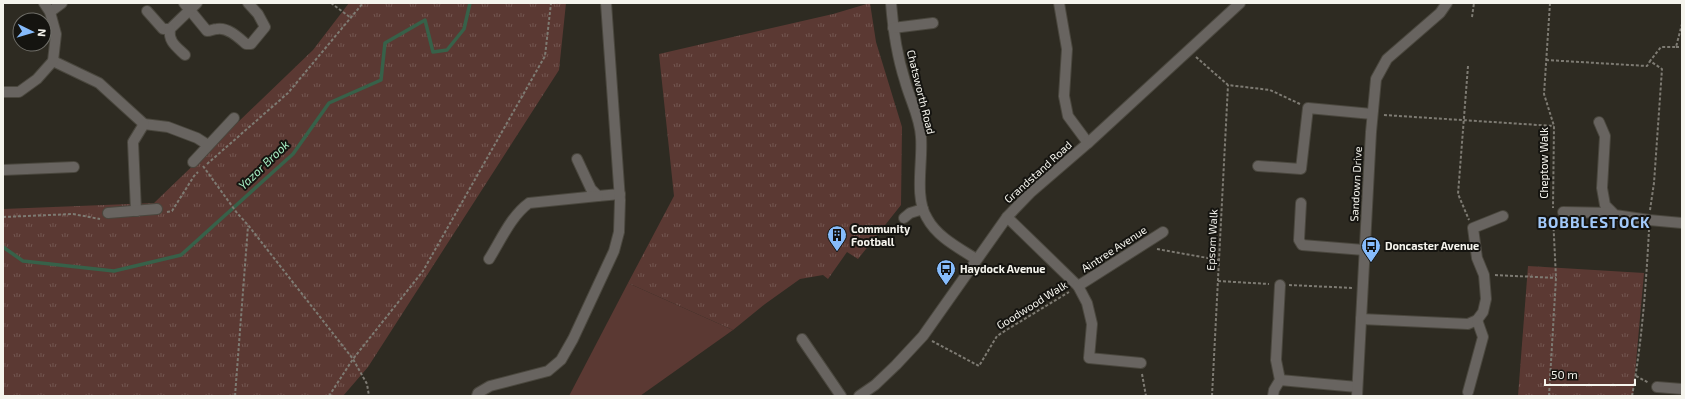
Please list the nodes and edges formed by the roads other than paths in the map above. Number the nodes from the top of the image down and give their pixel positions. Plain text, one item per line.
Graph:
1 (44, 3) edge
2 (62, 3) edge
3 (248, 3) edge
4 (606, 3) edge
5 (891, 3) edge
6 (1058, 3) edge
7 (1240, 3) edge
8 (1447, 3) edge
9 (190, 5) edge
10 (147, 11) dead end
11 (50, 12) joint
12 (52, 19) edge
13 (933, 23) dead end
14 (893, 28) junction
15 (170, 29) junction
16 (185, 55) dead end
17 (53, 61) junction
18 (3, 92) edge
19 (1372, 114) junction
20 (234, 118) dead end
21 (1599, 122) dead end
22 (144, 124) junction
23 (1088, 143) junction
24 (208, 145) junction
25 (195, 159) road end
26 (577, 159) dead end
27 (1258, 166) dead end
28 (74, 167) dead end
29 (3, 170) edge
30 (620, 194) junction
31 (598, 196) junction
32 (1301, 203) dead end
33 (157, 209) dead end
34 (923, 209) junction
35 (136, 211) junction
36 (1563, 212) dead end
37 (108, 213) dead end
38 (1612, 213) junction
39 (1503, 216) dead end
40 (1007, 217) junction
41 (904, 218) dead end
42 (1682, 223) edge
43 (1163, 232) dead end
44 (1364, 250) junction
45 (489, 259) dead end
46 (976, 259) junction
47 (1280, 285) dead end
48 (1078, 286) junction
49 (1361, 319) junction
50 (1477, 320) junction
51 (802, 339) dead end
52 (1141, 363) road end
53 (1280, 380) junction
54 (1657, 387) road end
55 (1682, 389) edge
56 (1357, 391) edge
57 (1468, 392) dead end
58 (477, 396) edge
59 (841, 396) edge
60 (859, 396) edge
61 (1274, 396) edge

1 - 11 street
2 - 11 street
3 - 9 street
4 - 30 street
5 - 14 street, Chatsworth Road
6 - 23 street
7 - 23 street, Grandstand Road
8 - 19 street, Sandown Drive
9 - 15 street
10 - 15 street
12 - 17 street
13 - 14 street
14 - 34 street, Chatsworth Road
15 - 16 street
17 - 18 street
17 - 22 street
19 - 27 street
19 - 44 street, Sandown Drive
20 - 24 street
21 - 38 street
22 - 24 street
22 - 35 street
23 - 40 street, Grandstand Road
24 - 25 street
26 - 31 street
28 - 29 street
30 - 31 street
30 - 58 street
31 - 45 street
32 - 44 street
33 - 35 street
34 - 41 street
34 - 46 street, Chatsworth Road
35 - 37 street
36 - 38 street
38 - 42 street
39 - 50 street
40 - 46 street, Grandstand Road
40 - 48 street
43 - 48 street, Aintree Avenue
44 - 49 street, Sandown Drive
46 - 60 street, Grandstand Road
47 - 53 street
48 - 52 street
49 - 50 street
49 - 56 street, Sandown Drive
50 - 57 street
51 - 59 street
53 - 56 street
53 - 61 street
54 - 55 street

